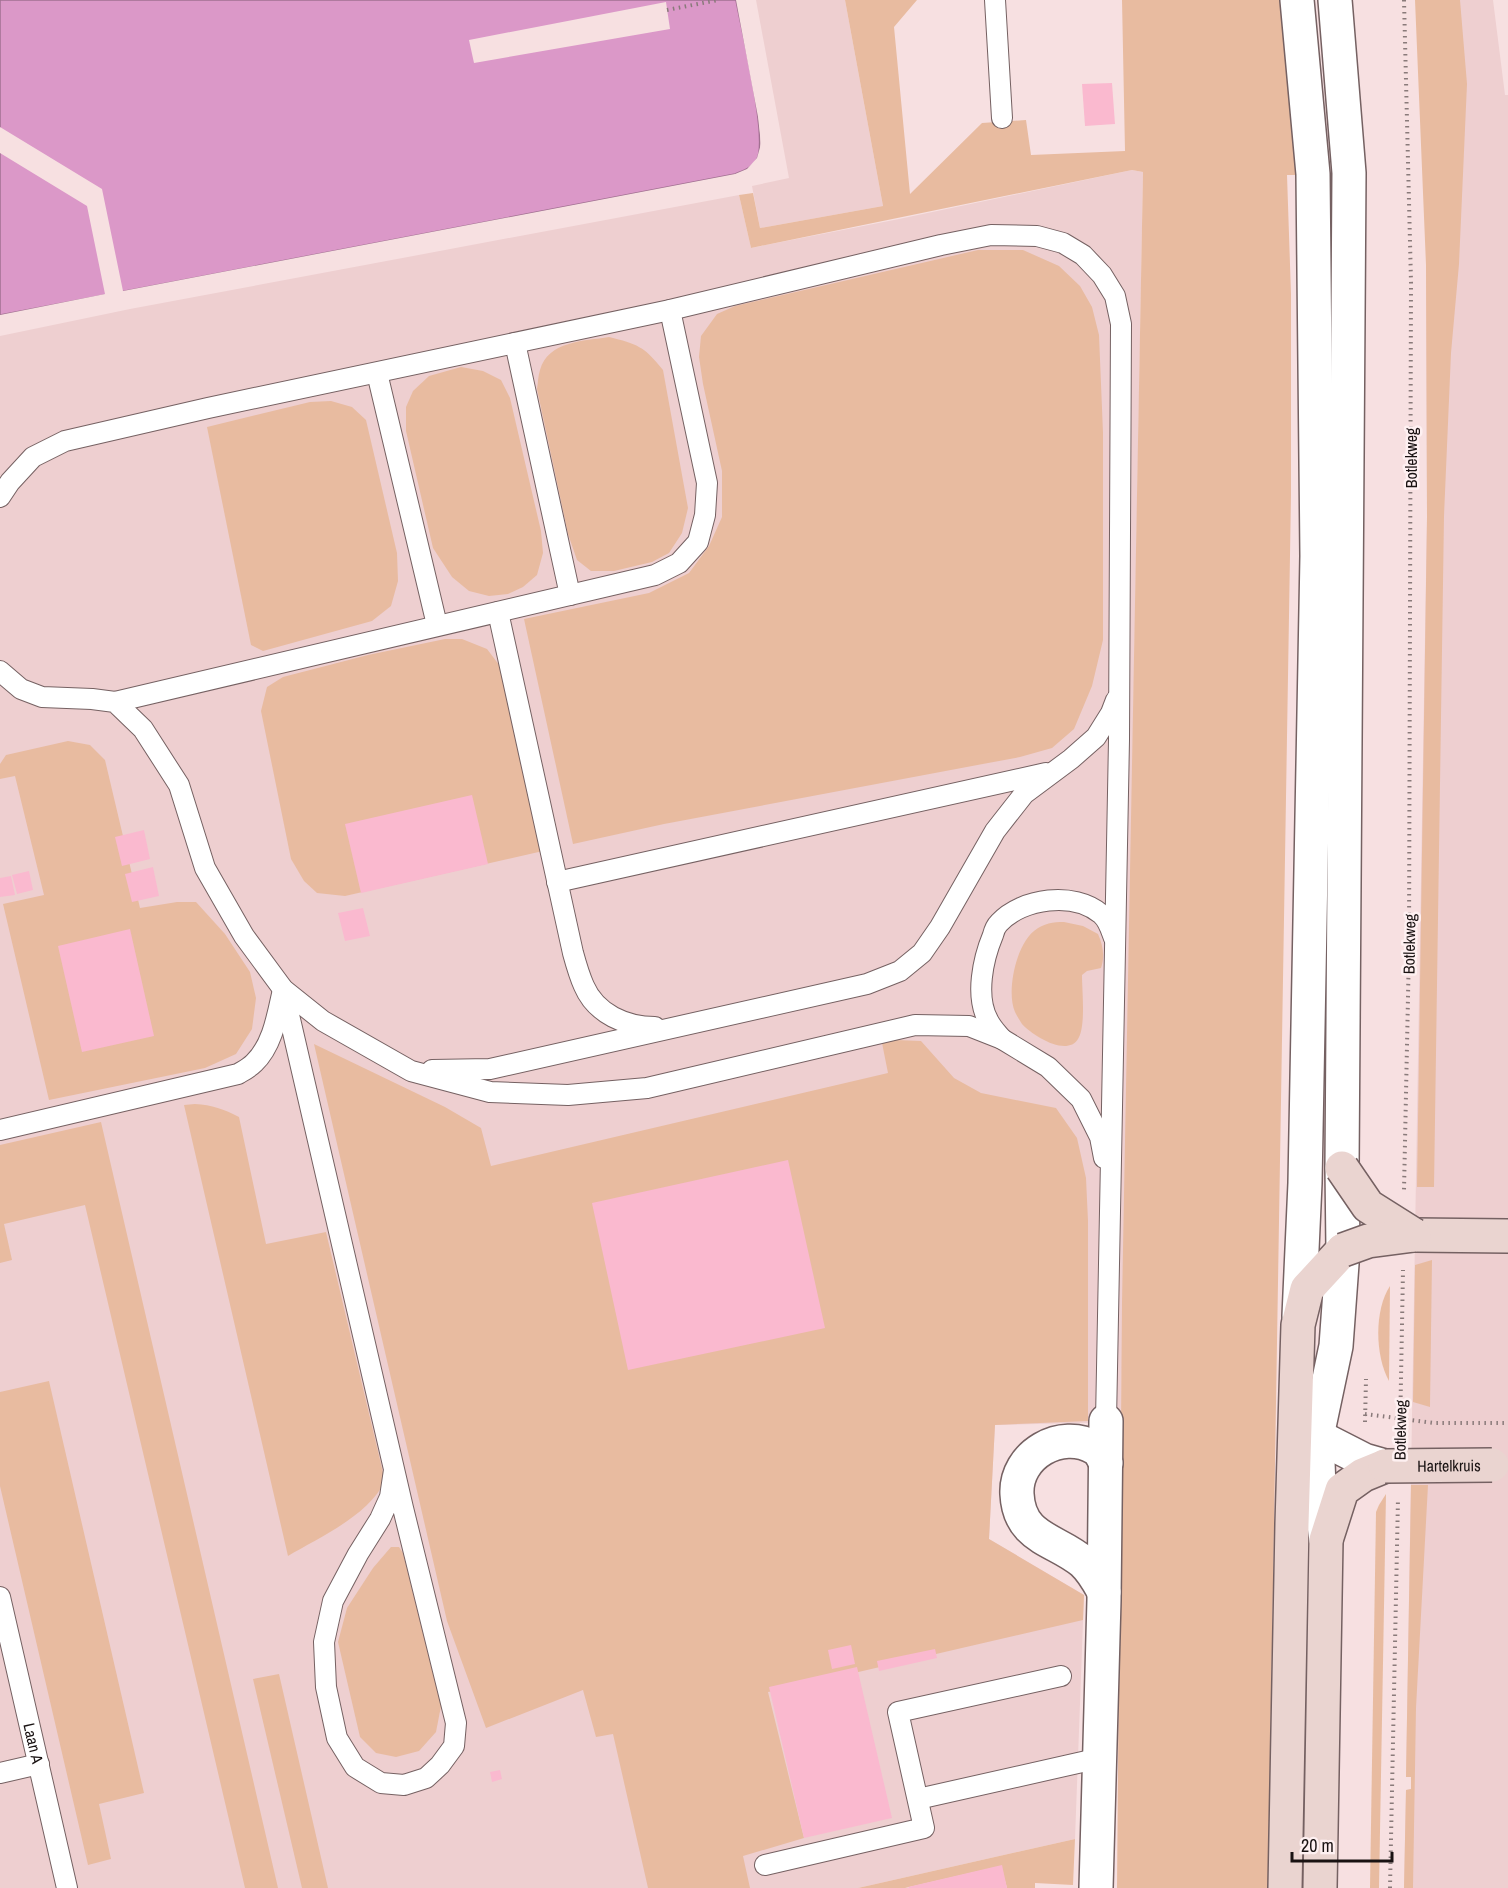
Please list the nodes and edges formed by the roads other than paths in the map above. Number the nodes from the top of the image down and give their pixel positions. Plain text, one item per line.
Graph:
1 (995, 0) edge
2 (1297, 0) edge
3 (1335, 0) edge
4 (1002, 118) dead end
5 (670, 309) junction
6 (515, 343) junction
7 (377, 373) junction
8 (0, 497) edge
9 (570, 595) junction
10 (498, 612) junction
11 (436, 625) junction
12 (0, 671) edge
13 (1119, 690) junction
14 (115, 702) junction
15 (1054, 771) junction
16 (557, 882) junction
17 (1116, 943) junction
18 (283, 989) junction
19 (679, 1026) junction
20 (1002, 1039) junction
21 (411, 1071) junction
22 (0, 1130) edge
23 (1342, 1168) junction
24 (1111, 1203) junction
25 (1414, 1235) junction
26 (1508, 1236) edge
27 (1343, 1250) junction
28 (1298, 1325) junction
29 (1106, 1421) joint
30 (1317, 1436) junction
31 (1106, 1462) junction
32 (1385, 1466) junction
33 (1508, 1466) edge
34 (394, 1470) junction
35 (1326, 1540) junction
36 (1104, 1592) junction
37 (0, 1597) edge
38 (1061, 1676) dead end
39 (1100, 1758) junction
40 (39, 1764) junction
41 (0, 1773) edge
42 (918, 1799) junction
43 (765, 1865) dead end
44 (67, 1888) edge
45 (1096, 1888) edge
46 (1286, 1888) edge
47 (1320, 1888) edge

1 - 4 lane
2 - 28 street
3 - 23 street
5 - 6 lane
5 - 9 lane
5 - 13 lane
6 - 7 lane
6 - 9 lane
7 - 8 lane
7 - 11 lane
9 - 10 lane
10 - 11 lane
10 - 16 lane
11 - 14 lane
12 - 14 lane
13 - 15 lane
13 - 17 lane
14 - 18 lane
15 - 16 lane
15 - 19 lane
16 - 19 lane
17 - 20 lane
17 - 24 lane
18 - 21 lane
18 - 22 lane
18 - 34 lane
19 - 21 lane
20 - 21 lane
20 - 24 lane
23 - 25 main road, bridge
23 - 27 street
24 - 29 lane
25 - 26 main road
25 - 27 main road, bridge
27 - 28 main road
27 - 30 street
28 - 30 street
28 - 46 main road
29 - 31 street
30 - 32 street
30 - 35 street
31 - 36 street
31 - 36 street
32 - 33 main road, Hartelkruis, bridge
32 - 35 main road, Hartelkruis
34 - 34 lane
35 - 47 main road
36 - 39 street
37 - 40 lane, Laan A
38 - 42 lane
39 - 42 lane
39 - 45 street
40 - 41 lane
40 - 44 lane, Laan A
42 - 43 lane

